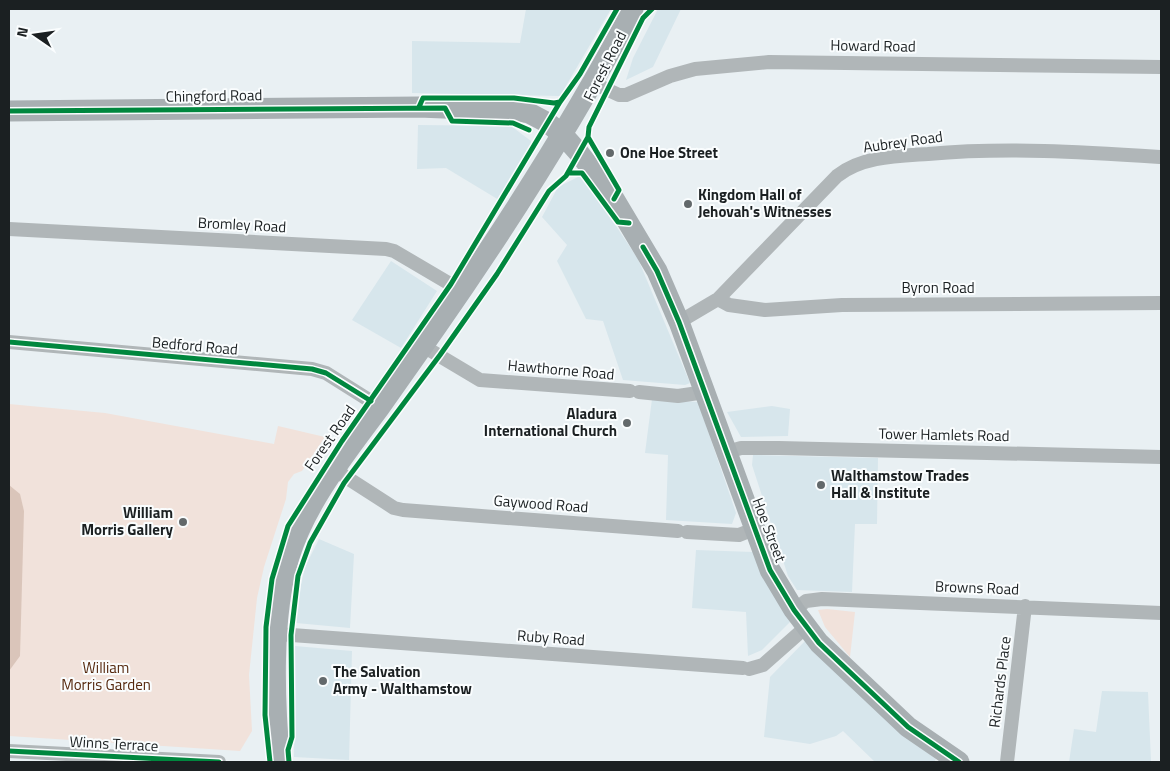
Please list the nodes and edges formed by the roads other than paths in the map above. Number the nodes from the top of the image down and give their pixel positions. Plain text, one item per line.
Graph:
1 (633, 9) edge
2 (1161, 67) edge
3 (600, 86) junction
4 (9, 111) edge
5 (563, 135) junction
6 (1161, 157) edge
7 (9, 229) edge
8 (456, 287) junction
9 (718, 299) junction
10 (1161, 303) edge
11 (679, 322) junction
12 (9, 342) edge
13 (423, 346) junction
14 (705, 392) junction
15 (380, 406) junction
16 (727, 452) junction
17 (1161, 457) edge
18 (335, 470) junction
19 (754, 529) junction
20 (1025, 606) junction
21 (1161, 612) edge
22 (800, 618) junction
23 (278, 634) junction
24 (9, 752) edge
25 (956, 761) edge
26 (219, 762) edge
27 (280, 762) edge
28 (1007, 762) edge

1 - 3 main road, Forest Road
2 - 3 street, Howard Road
3 - 5 main road, Forest Road
4 - 5 main road, Chingford Road
5 - 8 main road, Forest Road
5 - 11 main road, Hoe Street
6 - 9 street, Aubrey Road
7 - 8 street, Bromley Road
8 - 13 main road, Forest Road
9 - 10 street, Byron Road
9 - 11 street, Aubrey Road
11 - 14 main road, Hoe Street
12 - 15 street, Bedford Road
13 - 14 street, Hawthorne Road
13 - 15 main road, Forest Road
14 - 16 main road, Hoe Street
15 - 18 main road, Forest Road
16 - 17 street, Tower Hamlets Road
16 - 19 main road, Hoe Street
18 - 19 street, Gaywood Road
18 - 23 main road, Forest Road
19 - 22 main road, Hoe Street
20 - 21 street, Browns Road
20 - 22 street, Browns Road
20 - 28 street, Richards Place
22 - 23 street, Ruby Road
22 - 25 main road, Hoe Street
23 - 27 main road, Forest Road
24 - 26 street, Winns Terrace

